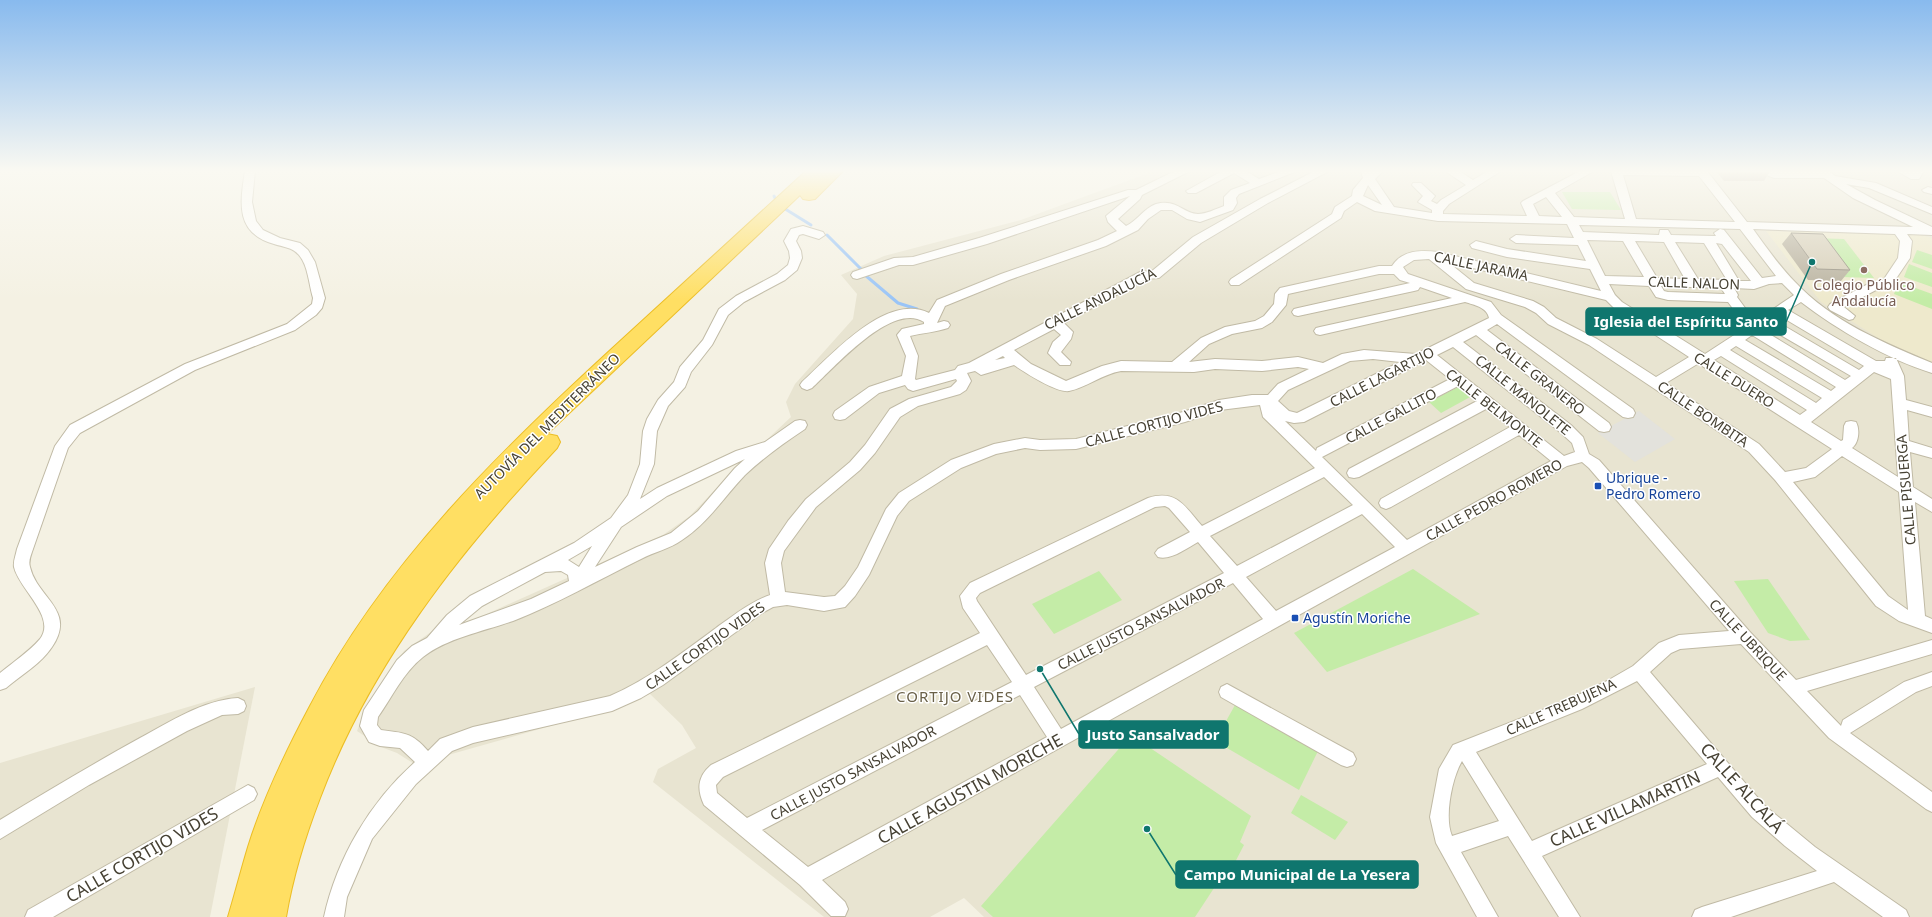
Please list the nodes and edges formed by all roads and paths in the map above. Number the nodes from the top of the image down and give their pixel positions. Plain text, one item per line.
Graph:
1 (248, 214) edge
2 (773, 214) edge
3 (787, 214) edge
4 (1066, 214) edge
5 (1115, 214) edge
6 (1148, 214) edge
7 (1186, 214) edge
8 (1215, 214) edge
9 (1242, 214) edge
10 (1338, 214) edge
11 (1449, 214) edge
12 (1531, 214) edge
13 (1565, 214) edge
14 (1629, 214) edge
15 (1734, 214) edge
16 (1893, 214) edge
17 (1534, 220) junction
18 (1571, 221) junction
19 (1632, 223) junction
20 (1659, 224) junction
21 (1714, 225) junction
22 (1743, 226) junction
23 (1898, 230) junction
24 (1932, 231) edge
25 (1126, 232) junction
26 (819, 235) dead end
27 (1627, 237) junction
28 (1667, 238) junction
29 (1516, 239) dead end
30 (1580, 239) junction
31 (1708, 240) junction
32 (1725, 240) junction
33 (1476, 245) dead end
34 (1432, 255) junction
35 (1594, 266) junction
36 (1398, 270) junction
37 (856, 275) dead end
38 (1786, 279) junction
39 (1601, 280) junction
40 (1418, 281) junction
41 (1235, 282) dead end
42 (1652, 282) junction
43 (1694, 283) junction
44 (1759, 283) junction
45 (1730, 284) junction
46 (1462, 296) junction
47 (1801, 296) junction
48 (1610, 297) junction
49 (1731, 298) junction
50 (1780, 311) junction
51 (1298, 312) dead end
52 (1495, 317) junction
53 (1054, 322) junction
54 (930, 323) junction
55 (944, 325) dead end
56 (1758, 325) junction
57 (1477, 330) junction
58 (1853, 330) junction
59 (1320, 331) dead end
60 (1736, 340) junction
61 (1454, 341) junction
62 (1721, 350) junction
63 (998, 352) junction
64 (1422, 357) junction
65 (1894, 357) junction
66 (1013, 358) junction
67 (1701, 359) junction
68 (1065, 362) dead end
69 (1876, 366) junction
70 (1175, 367) junction
71 (1324, 368) junction
72 (1932, 368) edge
73 (609, 373) junction
74 (1860, 376) junction
75 (1897, 376) junction
76 (962, 377) junction
77 (907, 379) junction
78 (1459, 380) junction
79 (1656, 383) junction
80 (808, 384) dead end
81 (1846, 387) junction
82 (1832, 398) junction
83 (1269, 400) junction
84 (1487, 402) junction
85 (1899, 403) junction
86 (1817, 410) junction
87 (1932, 412) edge
88 (1628, 413) dead end
89 (840, 415) dead end
90 (1801, 422) junction
91 (800, 425) dead end
92 (1851, 426) dead end
93 (1604, 427) dead end
94 (1520, 428) junction
95 (774, 443) junction
96 (1902, 445) junction
97 (1842, 448) junction
98 (1322, 452) dead end
99 (1932, 454) edge
100 (1583, 456) junction
101 (1562, 462) junction
102 (1326, 470) junction
103 (1354, 473) dead end
104 (1782, 478) junction
105 (1906, 490) junction
106 (1386, 503) dead end
107 (1364, 506) junction
108 (1932, 506) edge
109 (612, 526) junction
110 (1200, 534) junction
111 (1406, 548) junction
112 (1163, 553) dead end
113 (544, 566) junction
114 (1235, 575) junction
115 (577, 584) junction
116 (779, 599) junction
117 (1917, 620) junction
118 (1276, 621) junction
119 (1932, 626) edge
120 (991, 635) junction
121 (1744, 638) junction
122 (432, 643) junction
123 (1932, 647) edge
124 (1639, 670) junction
125 (1932, 679) edge
126 (0, 684) edge
127 (1024, 684) junction
128 (1793, 688) junction
129 (1227, 692) dead end
130 (238, 706) dead end
131 (1849, 726) dead end
132 (1059, 740) junction
133 (1464, 748) junction
134 (1347, 759) dead end
135 (426, 762) junction
136 (1720, 767) junction
137 (248, 794) dead end
138 (1931, 800) edge
139 (1512, 826) junction
140 (746, 828) junction
141 (0, 830) edge
142 (1448, 847) junction
143 (1529, 852) junction
144 (1832, 871) junction
145 (807, 878) junction
146 (838, 909) dead end
147 (36, 917) edge
148 (243, 917) edge
149 (271, 917) edge
150 (334, 917) edge
151 (1488, 917) edge
152 (1570, 917) edge
153 (1702, 917) edge
154 (1899, 917) edge

1 - 126 street
2 - 73 highway, AUTOVÍA DEL MEDITERRÁNEO
3 - 73 highway, AUTOVÍA DEL MEDITERRÁNEO
4 - 37 street
5 - 25 street
6 - 25 street
7 - 8 street
9 - 53 street, CALLE ANDALUCÍA
10 - 41 street
11 - 17 street
12 - 17 street
13 - 18 street, CALLE DUERO
14 - 19 street
15 - 22 street
16 - 24 street
17 - 18 street
18 - 19 street
18 - 30 street, CALLE DUERO
19 - 20 street
20 - 21 street
20 - 28 street
21 - 22 street
21 - 32 street
22 - 23 street
22 - 38 street
23 - 24 street
23 - 58 street
25 - 54 street
26 - 109 street
27 - 28 street
27 - 30 street
27 - 42 street
28 - 31 street
28 - 43 street
29 - 30 street
30 - 35 street, CALLE DUERO
31 - 32 street
31 - 45 street
32 - 44 street
33 - 35 street
34 - 36 street, CALLE JARAMA
34 - 48 street, CALLE JARAMA
34 - 79 street, CALLE BOMBITA
35 - 39 street, CALLE DUERO
36 - 40 street, CALLE JARAMA
36 - 70 street
38 - 44 street, CALLE NALON
38 - 47 street
39 - 42 street, CALLE NALON
39 - 48 street, CALLE DUERO
40 - 46 street, CALLE JARAMA
40 - 51 street
42 - 43 street, CALLE NALON
42 - 49 street
43 - 45 street, CALLE NALON
44 - 45 street, CALLE NALON
45 - 49 street
46 - 52 street, CALLE JARAMA
46 - 59 street
47 - 50 street
47 - 58 street
48 - 67 street, CALLE DUERO
49 - 56 street
50 - 56 street
50 - 69 street
52 - 57 street, CALLE LAGARTIJO
52 - 88 street, CALLE JARAMA
53 - 63 street, CALLE ANDALUCÍA
53 - 68 street
54 - 55 street
54 - 77 street
54 - 80 street
56 - 60 street
56 - 74 street
56 - 81 street
57 - 61 street, CALLE LAGARTIJO
57 - 93 street, CALLE GRANERO
58 - 65 street
60 - 62 street
60 - 82 street
61 - 64 street, CALLE LAGARTIJO
61 - 100 street, CALLE MANOLETE
62 - 67 street
62 - 86 street
63 - 66 street
63 - 76 street, CALLE ANDALUCÍA
64 - 71 street
64 - 78 street, CALLE BELMONTE
64 - 83 street, CALLE LAGARTIJO
65 - 69 street
65 - 72 street
65 - 75 street, CALLE PISUERGA
66 - 70 street
66 - 76 street, CALLE ANDALUCÍA
67 - 79 street
67 - 90 street, CALLE DUERO
69 - 74 street
69 - 75 street
70 - 71 street
71 - 83 street
73 - 148 highway, AUTOVÍA DEL MEDITERRÁNEO
73 - 149 highway, AUTOVÍA DEL MEDITERRÁNEO
74 - 81 street
75 - 85 street, CALLE PISUERGA
76 - 77 street, CALLE ANDALUCÍA
76 - 116 street, CALLE ANDALUCÍA
77 - 89 street
78 - 84 street, CALLE BELMONTE
78 - 98 street, CALLE GALLITO
79 - 104 street, CALLE BOMBITA
81 - 82 street
82 - 86 street
83 - 102 street
83 - 116 street, CALLE CORTIJO VIDES
84 - 94 street, CALLE BELMONTE
84 - 103 street
85 - 87 street
85 - 96 street, CALLE PISUERGA
86 - 90 street
90 - 97 street, CALLE DUERO
91 - 95 street
92 - 97 street
94 - 101 street, CALLE BELMONTE
94 - 106 street
95 - 109 street
95 - 115 street
96 - 99 street
96 - 105 street, CALLE PISUERGA
97 - 104 street
97 - 105 street, CALLE DUERO
100 - 101 street, CALLE PEDRO ROMERO
100 - 121 street, CALLE UBRIQUE
101 - 111 street, CALLE PEDRO ROMERO
102 - 107 street
102 - 110 street
104 - 117 street, CALLE BOMBITA
105 - 108 street, CALLE DUERO
105 - 117 street, CALLE PISUERGA
107 - 111 street
107 - 114 street, CALLE JUSTO SANSALVADOR
109 - 113 street
109 - 115 street
110 - 112 street
110 - 114 street
110 - 120 street
111 - 118 street, CALLE AGUSTIN MORICHE
113 - 115 street
113 - 122 street
114 - 118 street
114 - 127 street, CALLE JUSTO SANSALVADOR
115 - 122 street
116 - 135 street, CALLE CORTIJO VIDES
117 - 119 street, CALLE BOMBITA
118 - 132 street, CALLE AGUSTIN MORICHE
120 - 127 street
120 - 140 street
121 - 124 street, CALLE TREBUJENA
121 - 128 street, CALLE UBRIQUE
122 - 135 street
123 - 128 street
124 - 133 street, CALLE TREBUJENA
124 - 136 street, CALLE ALCALÁ
125 - 131 street
127 - 132 street
127 - 140 street, CALLE JUSTO SANSALVADOR
128 - 138 street, CALLE UBRIQUE
129 - 134 street
130 - 141 street
132 - 145 street, CALLE AGUSTIN MORICHE
133 - 139 street
133 - 142 street
135 - 150 street, CALLE CORTIJO VIDES
136 - 143 street, CALLE VILLAMARTIN
136 - 144 street, CALLE ALCALÁ
137 - 147 street, CALLE CORTIJO VIDES
139 - 142 street
139 - 143 street
140 - 145 street
142 - 151 street
143 - 152 street
144 - 153 street
144 - 154 street, CALLE ALCALÁ
145 - 146 street

